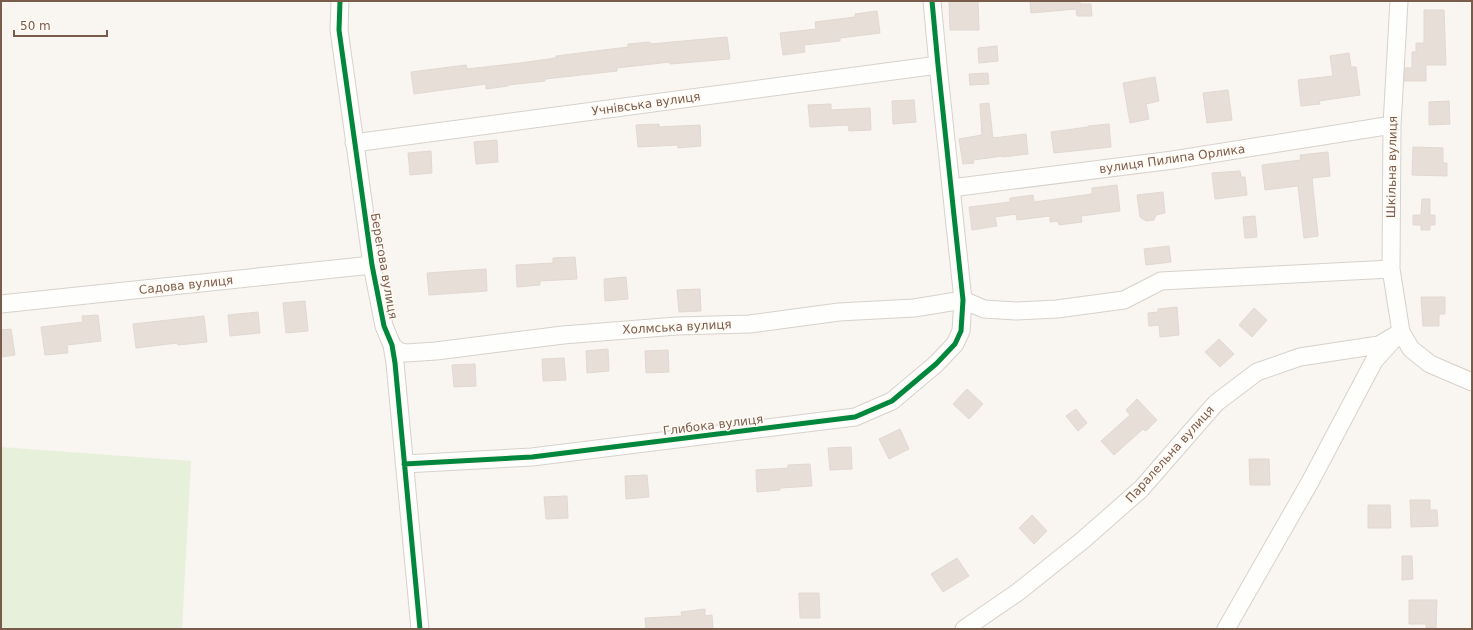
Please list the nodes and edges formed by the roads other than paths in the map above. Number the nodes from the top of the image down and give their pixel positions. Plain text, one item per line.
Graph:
1 (340, 1) edge
2 (932, 1) edge
3 (1399, 1) edge
4 (938, 65) junction
5 (1392, 125) junction
6 (354, 143) junction
7 (951, 188) junction
8 (372, 265) junction
9 (1391, 269) junction
10 (963, 300) junction
11 (1, 304) edge
12 (1401, 332) junction
13 (392, 344) junction
14 (1472, 382) edge
15 (404, 464) junction
16 (420, 629) edge
17 (964, 629) edge
18 (1226, 629) edge

1 - 6 street, Берегова вулиця
2 - 4 street, Глибока вулиця
3 - 5 street, Шкільна вулиця
4 - 6 street, Учнівська вулиця
4 - 7 street, Глибока вулиця
5 - 7 street, вулиця Пилипа Орлика
5 - 9 street, Шкільна вулиця
6 - 8 street, Берегова вулиця
7 - 10 street, Глибока вулиця
8 - 11 street, Садова вулиця
8 - 13 street, Берегова вулиця
9 - 10 street
9 - 12 street, Шкільна вулиця
10 - 13 street, Холмська вулиця
10 - 15 street, Глибока вулиця
12 - 14 street
12 - 17 street, Паралельна вулиця
12 - 18 street
13 - 15 street, Берегова вулиця
15 - 16 street, Берегова вулиця

